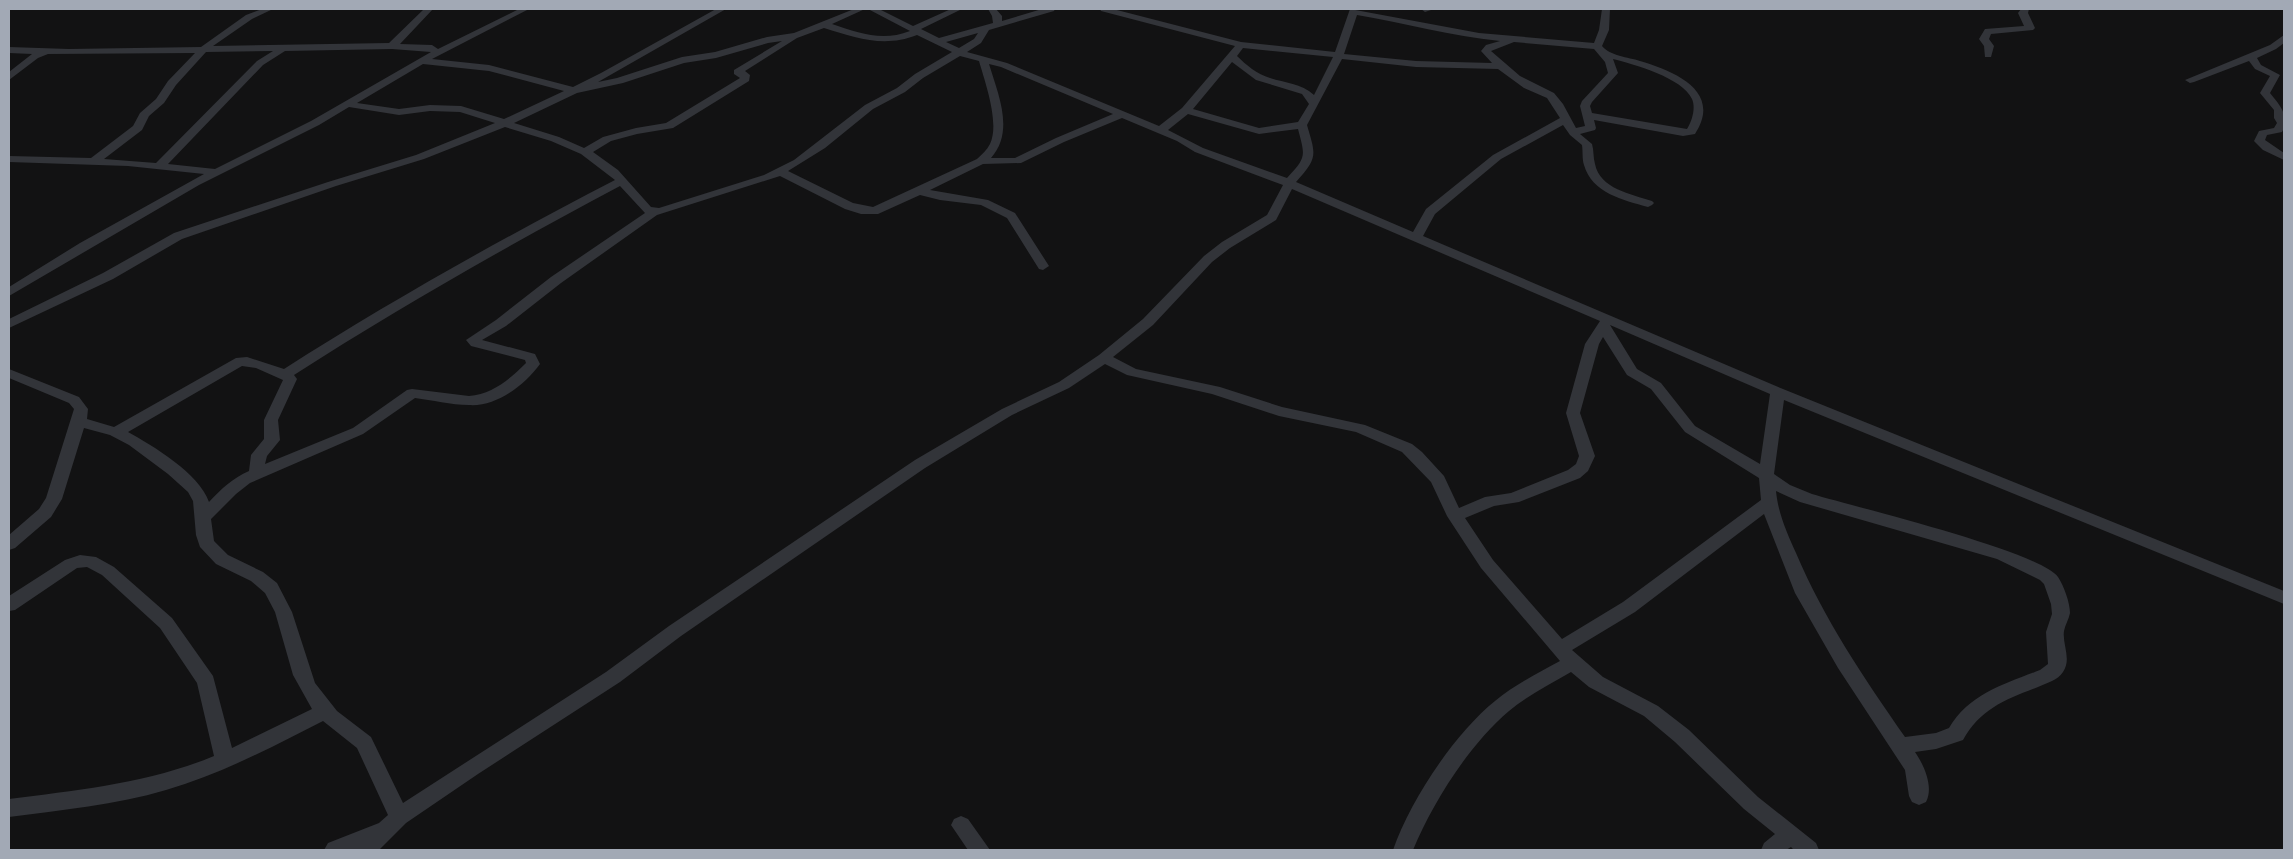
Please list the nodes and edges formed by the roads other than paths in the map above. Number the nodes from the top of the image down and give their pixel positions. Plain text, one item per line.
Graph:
1 (269, 9) edge
2 (429, 9) edge
3 (525, 9) edge
4 (722, 9) edge
5 (861, 9) edge
6 (872, 9) edge
7 (958, 9) edge
8 (992, 9) edge
9 (1051, 9) edge
10 (1104, 9) edge
11 (1425, 9) edge
12 (1430, 9) edge
13 (1606, 9) edge
14 (2025, 9) edge
15 (1354, 10) edge
16 (997, 23) junction
17 (825, 25) junction
18 (986, 28) junction
19 (915, 30) junction
20 (796, 36) junction
21 (2284, 38) edge
22 (1511, 40) junction
23 (938, 41) junction
24 (1241, 45) junction
25 (392, 46) junction
26 (205, 48) junction
27 (282, 49) junction
28 (9, 50) edge
29 (1600, 50) junction
30 (49, 51) junction
31 (961, 52) junction
32 (438, 53) junction
33 (1988, 54) dead end
34 (1339, 55) junction
35 (1232, 56) junction
36 (2251, 57) junction
37 (983, 59) junction
38 (421, 61) junction
39 (1499, 66) junction
40 (9, 77) edge
41 (2190, 80) dead end
42 (574, 90) junction
43 (348, 104) junction
44 (1314, 104) junction
45 (1186, 110) junction
46 (1121, 115) junction
47 (1589, 116) junction
48 (1564, 120) junction
49 (505, 123) junction
50 (1302, 124) junction
51 (1159, 131) junction
52 (1573, 132) junction
53 (585, 152) junction
54 (2284, 157) edge
55 (9, 159) edge
56 (981, 161) junction
57 (93, 162) junction
58 (160, 165) junction
59 (216, 172) junction
60 (781, 172) junction
61 (622, 181) junction
62 (1289, 183) junction
63 (919, 192) junction
64 (1648, 203) dead end
65 (654, 212) junction
66 (1416, 238) junction
67 (1043, 266) dead end
68 (9, 292) edge
69 (1605, 323) junction
70 (9, 324) edge
71 (1104, 358) junction
72 (9, 372) edge
73 (285, 374) junction
74 (1778, 392) junction
75 (79, 422) junction
76 (116, 432) junction
77 (256, 474) junction
78 (1766, 475) junction
79 (1769, 502) junction
80 (1455, 516) junction
81 (204, 517) junction
82 (9, 544) edge
83 (2283, 598) dead end
84 (9, 605) edge
85 (1559, 649) junction
86 (1572, 663) junction
87 (325, 711) junction
88 (1899, 746) junction
89 (226, 759) junction
90 (1919, 796) dead end
91 (9, 808) edge
92 (392, 823) junction
93 (961, 825) dead end
94 (1791, 834) junction
95 (335, 850) edge
96 (365, 850) edge
97 (980, 850) edge
98 (1403, 850) edge
99 (1771, 850) edge
100 (1809, 850) edge

1 - 26 street
2 - 25 street
3 - 32 street
4 - 42 street
5 - 17 street
6 - 19 street
7 - 19 street
8 - 16 street
9 - 16 street
10 - 24 street
11 - 12 street
13 - 29 street
14 - 33 street
15 - 22 street
15 - 34 street
16 - 18 street
17 - 19 street
17 - 20 street
18 - 23 street
18 - 31 street
19 - 23 street
20 - 42 street
20 - 53 street
21 - 36 street
22 - 29 street
22 - 39 street
23 - 31 street
24 - 34 street
24 - 35 street
25 - 27 street
25 - 32 street
26 - 27 street
26 - 30 street
26 - 57 street
27 - 58 street
28 - 30 street
29 - 47 street
29 - 47 street
30 - 40 street
31 - 37 street
31 - 60 street
32 - 38 street
34 - 39 street
34 - 44 street
35 - 44 street
35 - 45 street
36 - 41 street
36 - 54 street
37 - 46 street
37 - 56 street
38 - 42 street
38 - 43 street
39 - 48 street
42 - 49 street
43 - 49 street
43 - 59 street
44 - 50 street
45 - 50 street
45 - 51 street
46 - 51 street
46 - 56 street
47 - 52 street
48 - 52 street
48 - 66 street
49 - 53 street
49 - 70 street
50 - 62 street
51 - 62 street
52 - 64 street
53 - 61 street
55 - 57 street
56 - 63 street
57 - 58 street
58 - 59 street
59 - 68 street
60 - 63 street
60 - 65 street
61 - 65 street
61 - 73 street
62 - 66 street
62 - 71 street
63 - 67 street
65 - 77 street
66 - 69 street
69 - 74 street
69 - 78 street
69 - 80 street
71 - 80 street
71 - 92 street
72 - 75 street
73 - 76 street
73 - 77 street
74 - 78 street
74 - 83 street
75 - 76 street
75 - 82 street
76 - 81 street
77 - 81 street
78 - 79 street
78 - 88 street
79 - 85 street
79 - 88 street
80 - 85 street
81 - 87 street
84 - 89 street
85 - 86 street
86 - 94 street
86 - 98 street
87 - 89 street
87 - 92 street
88 - 90 street
89 - 91 street
92 - 95 street
92 - 96 street
93 - 97 street
94 - 99 street
94 - 100 street

